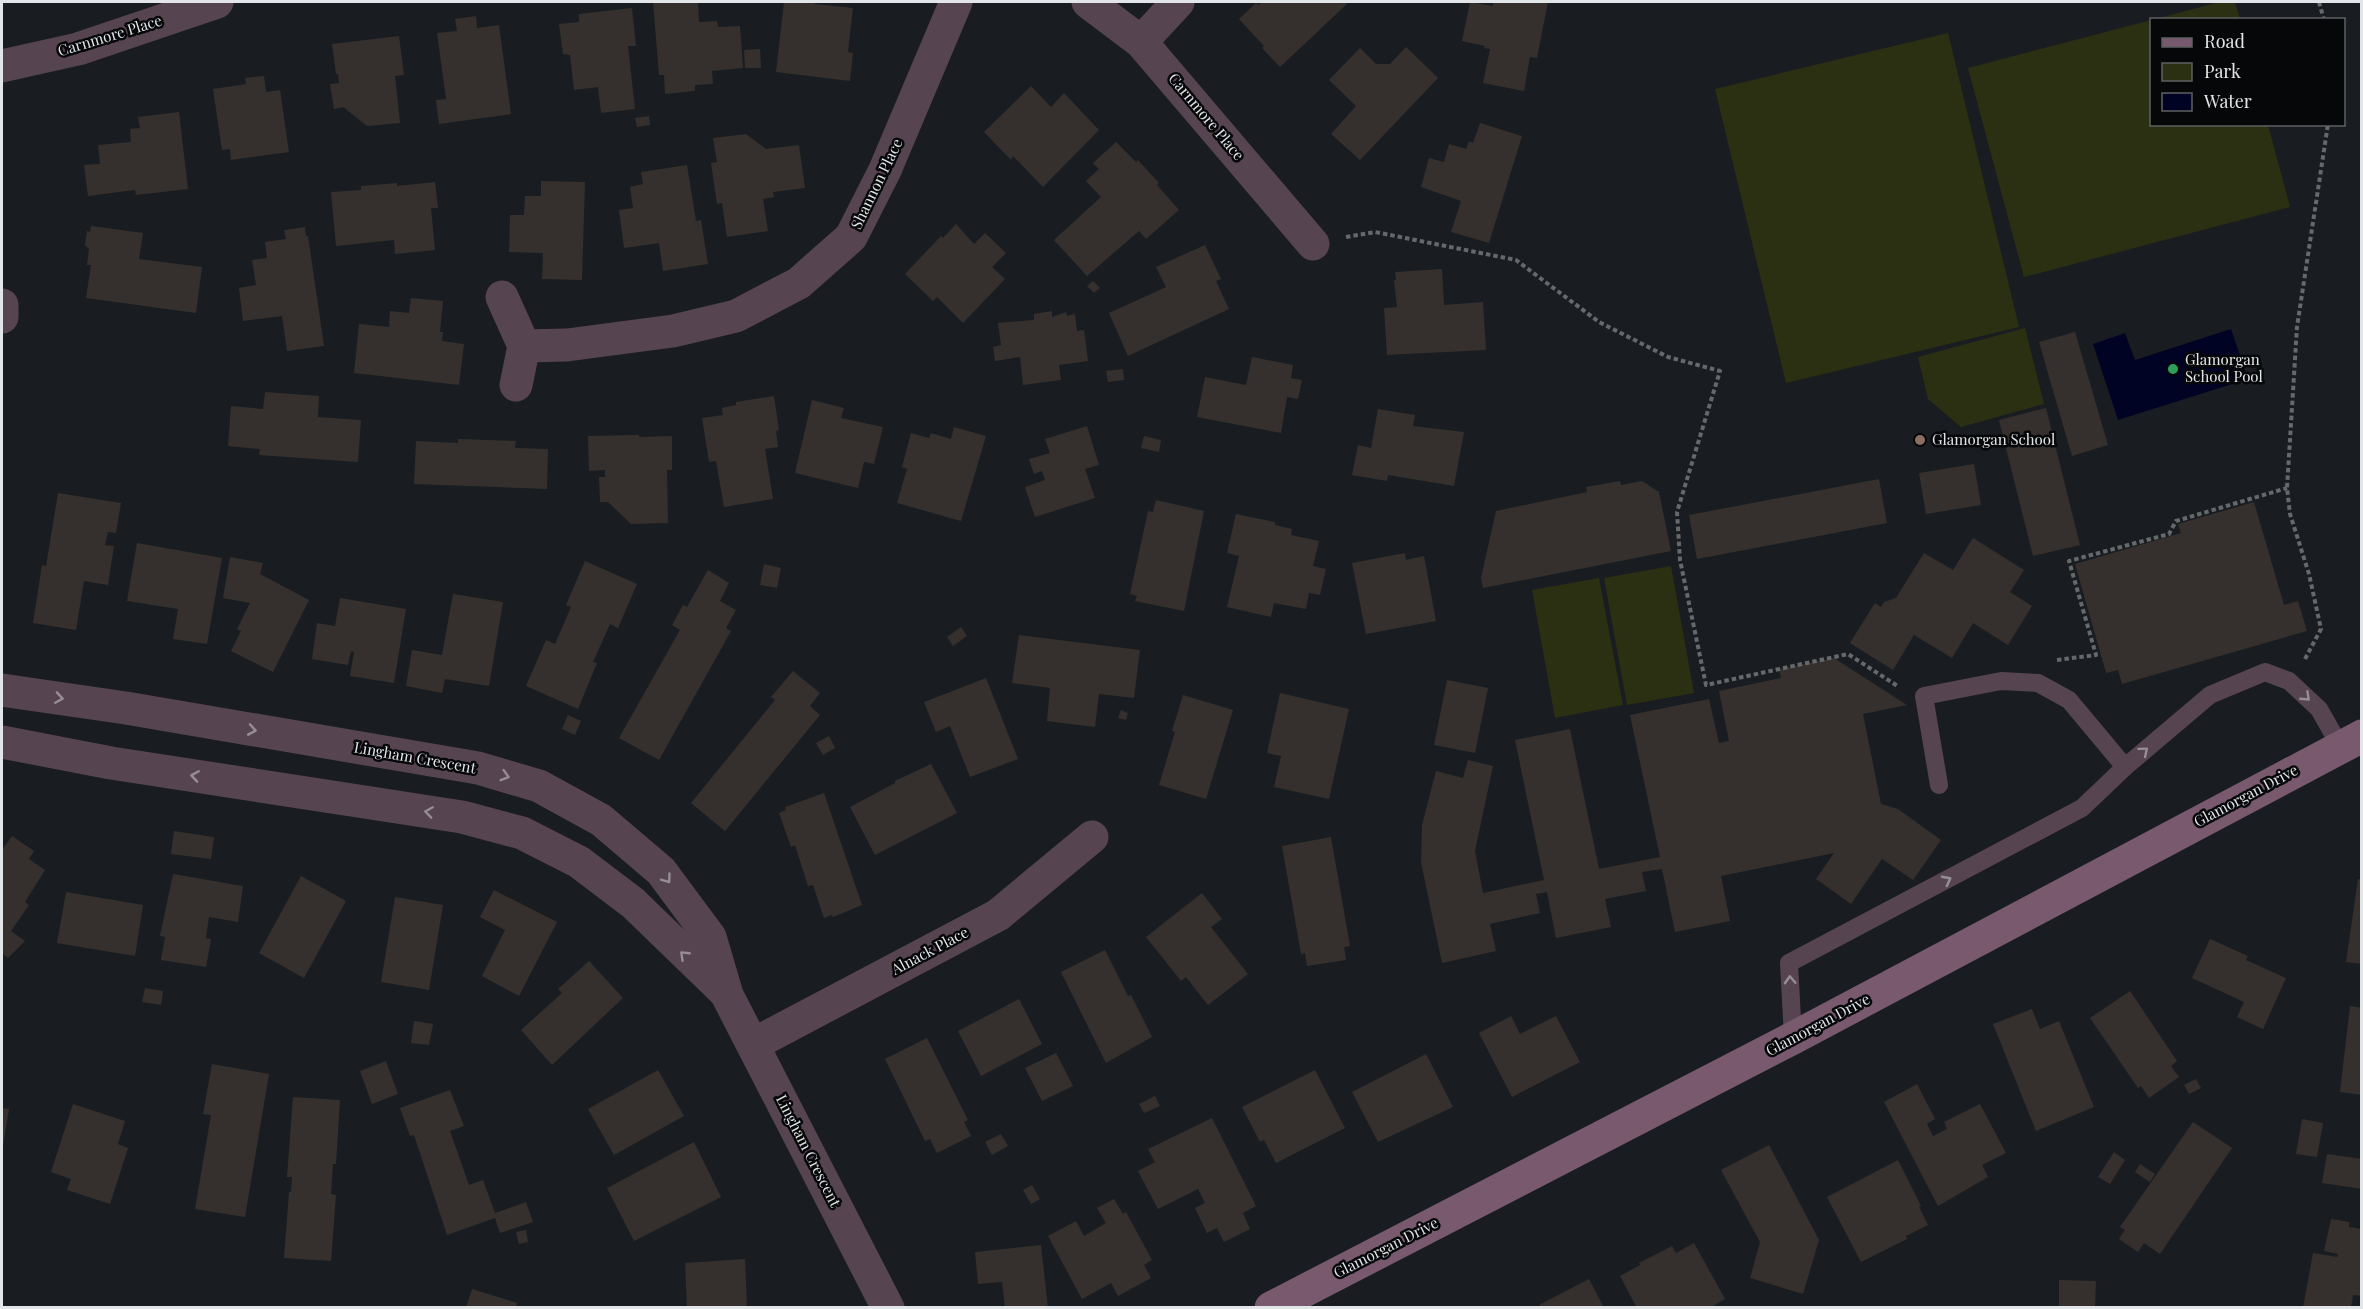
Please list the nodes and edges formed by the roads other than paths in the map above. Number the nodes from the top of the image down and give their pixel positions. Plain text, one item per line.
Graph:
1 (217, 2) edge
2 (956, 2) edge
3 (1088, 2) edge
4 (1178, 2) edge
5 (1141, 42) junction
6 (2, 66) edge
7 (1313, 243) road end
8 (501, 297) dead end
9 (2, 305) edge
10 (2, 317) edge
11 (524, 346) junction
12 (516, 385) dead end
13 (2, 690) edge
14 (2351, 741) edge
15 (2, 742) edge
16 (2125, 766) junction
17 (1939, 785) dead end
18 (1092, 837) dead end
19 (727, 995) junction
20 (1793, 1038) junction
21 (753, 1044) junction
22 (888, 1308) edge
23 (1271, 1308) edge

1 - 6 street, Carnmore Place
2 - 11 street, Shannon Place
3 - 5 street, Carnmore Place
4 - 5 street
5 - 7 street, Carnmore Place
8 - 11 street
9 - 10 street
11 - 12 street
13 -> 19 street, Lingham Crescent
16 -> 14 lane
14 - 20 street, Glamorgan Drive
19 -> 15 street, Lingham Crescent
16 - 17 lane
20 -> 16 lane
18 - 21 street, Alnack Place
19 - 21 street, Lingham Crescent
20 - 23 street, Glamorgan Drive
21 - 22 street, Lingham Crescent

